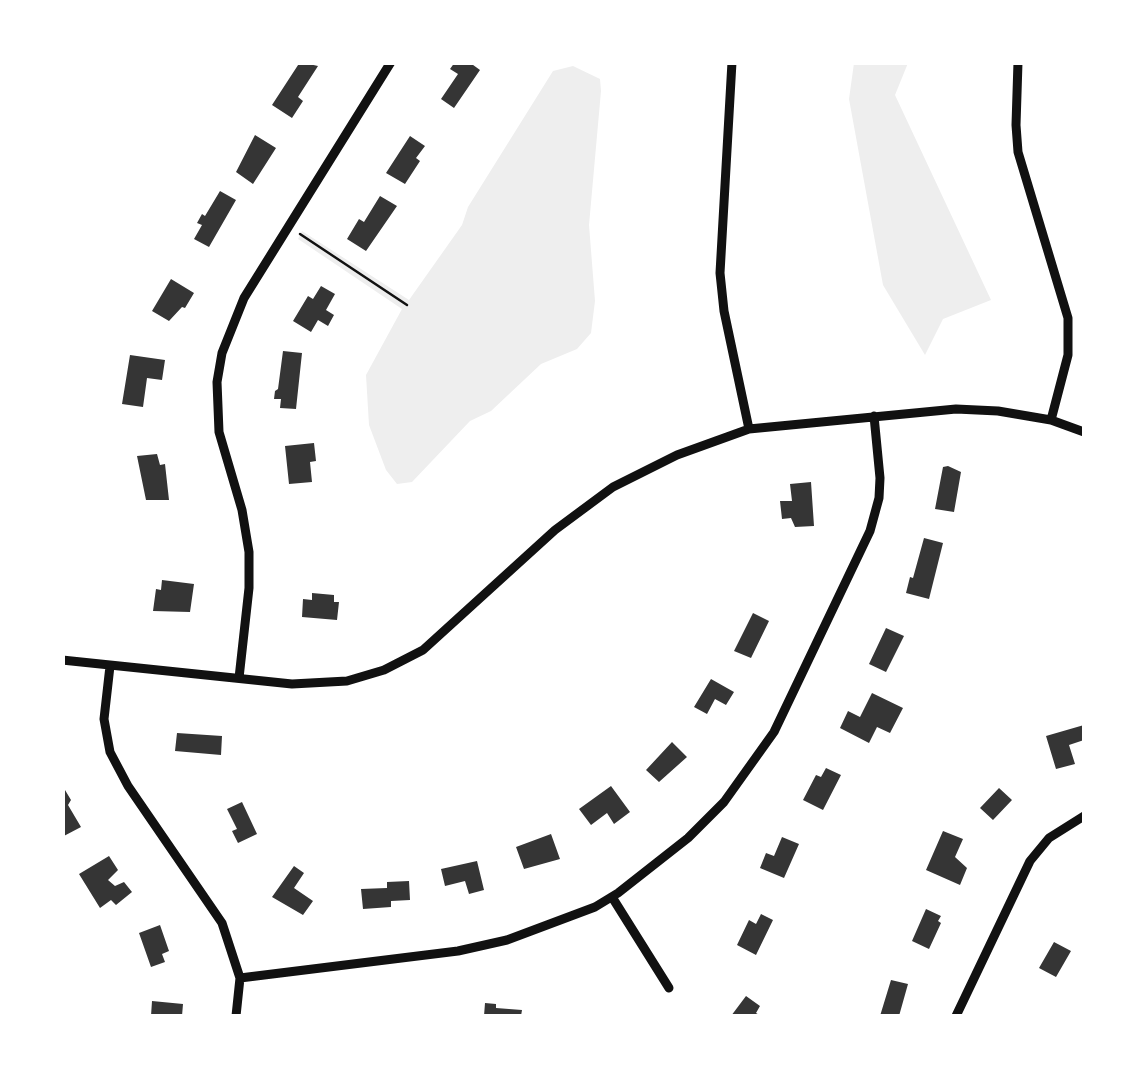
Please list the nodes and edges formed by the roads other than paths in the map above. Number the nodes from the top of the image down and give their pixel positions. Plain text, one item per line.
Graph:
1 (391, 62) edge
2 (732, 62) edge
3 (1018, 62) edge
4 (874, 416) junction
5 (1052, 420) junction
6 (749, 430) junction
7 (1084, 432) edge
8 (62, 660) edge
9 (110, 666) junction
10 (240, 678) junction
11 (1084, 816) edge
12 (612, 897) junction
13 (240, 978) junction
14 (669, 988) dead end
15 (236, 1016) edge
16 (956, 1016) edge

1 - 10 street
2 - 6 street
3 - 5 street
4 - 5 street
4 - 6 street
4 - 12 street
5 - 7 street
6 - 10 street
8 - 9 street
9 - 10 street
9 - 13 street
11 - 16 street
12 - 13 street
12 - 14 street
13 - 15 street

